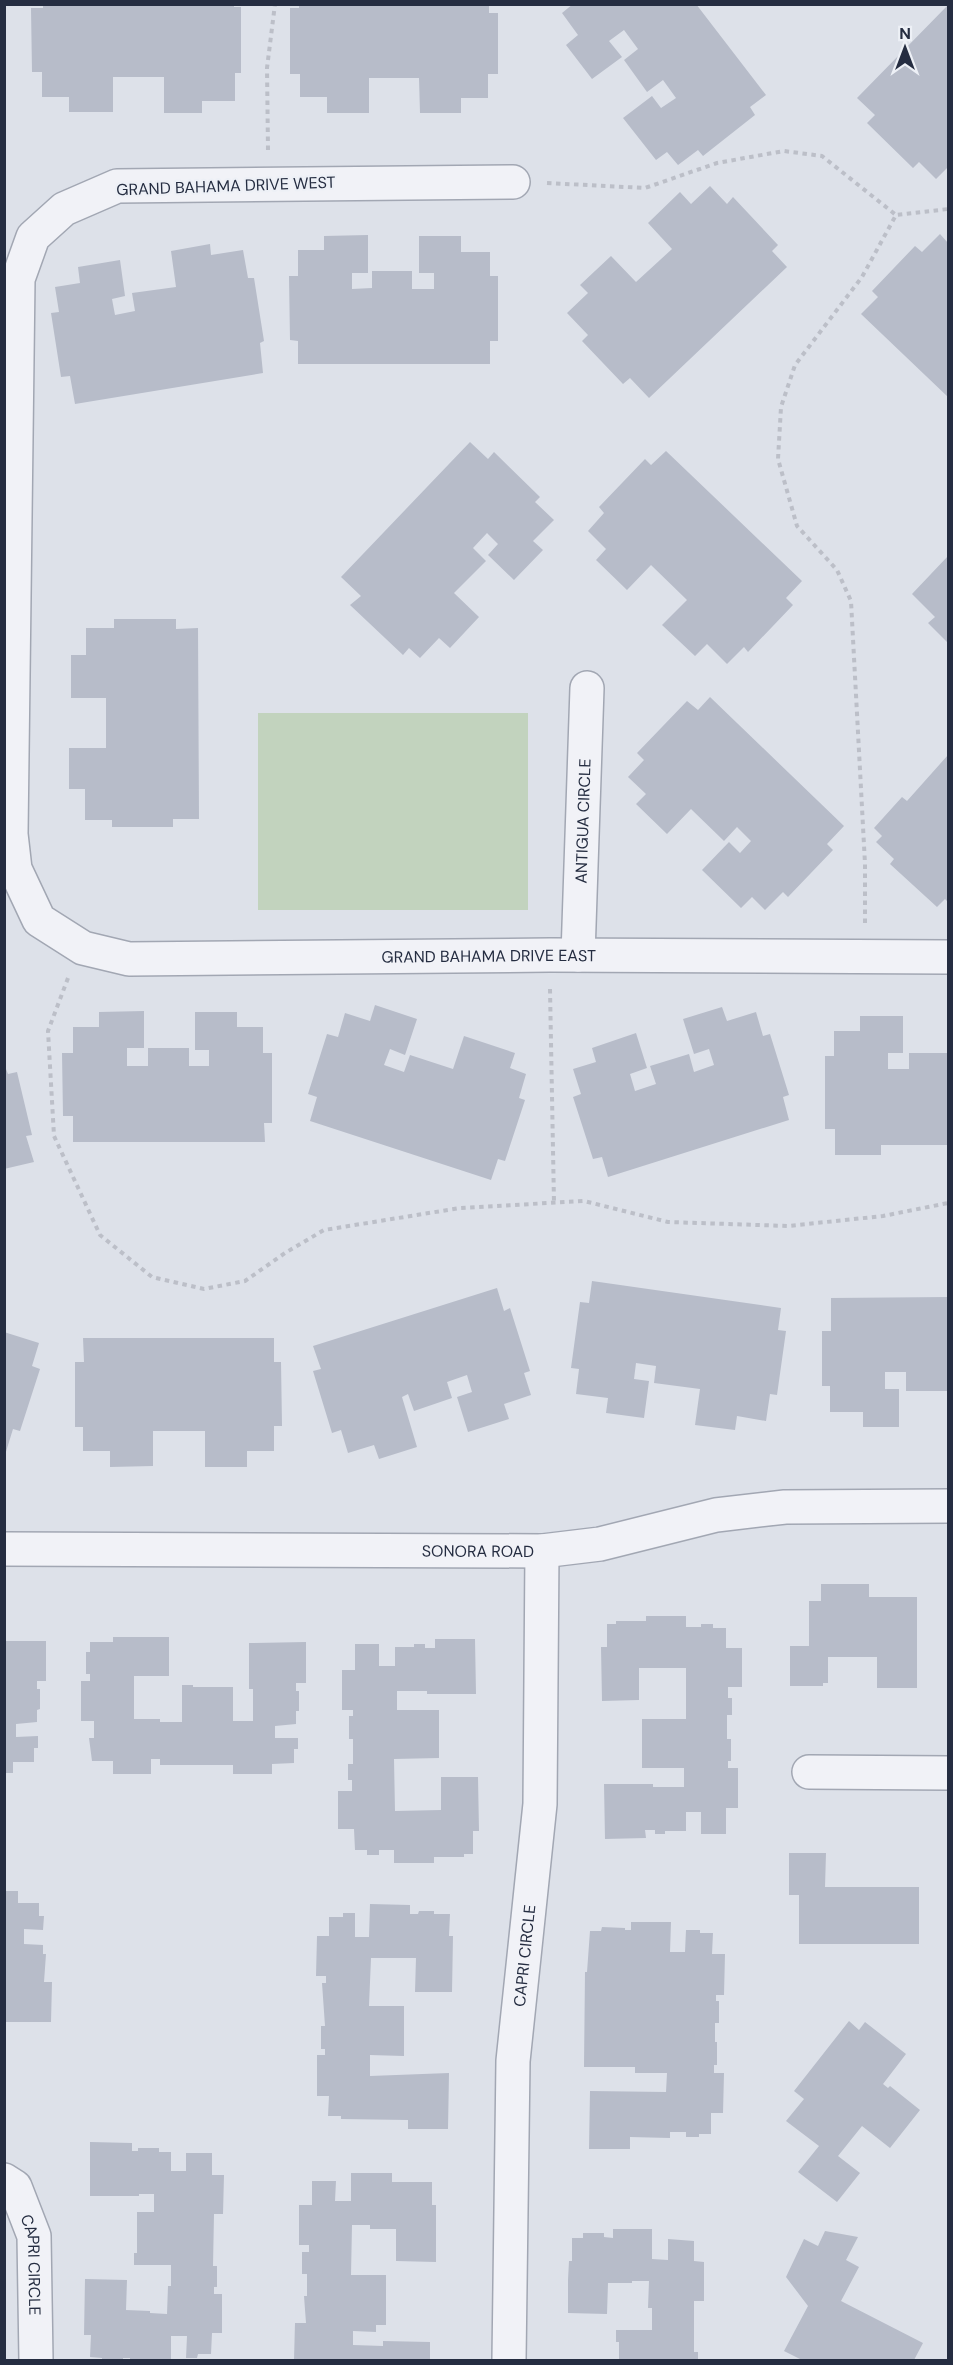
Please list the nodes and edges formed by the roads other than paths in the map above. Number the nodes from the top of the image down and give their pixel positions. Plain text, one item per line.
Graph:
1 (513, 182) road end
2 (11, 450) edge
3 (587, 688) dead end
4 (39, 920) joint
5 (564, 955) junction
6 (948, 957) edge
7 (948, 1506) edge
8 (4, 1550) edge
9 (542, 1551) junction
10 (809, 1772) dead end
11 (948, 1773) edge
12 (4, 2180) edge
13 (36, 2361) edge
14 (509, 2361) edge

1 - 2 street, GRAND BAHAMA DRIVE WEST
2 - 4 street, GRAND BAHAMA DRIVE WEST
3 - 5 street, ANTIGUA CIRCLE
4 - 5 street, GRAND BAHAMA DRIVE EAST
5 - 6 street, GRAND BAHAMA DRIVE EAST
7 - 9 street, SONORA ROAD
8 - 9 street, SONORA ROAD
9 - 14 street, CAPRI CIRCLE
10 - 11 street
12 - 13 street, CAPRI CIRCLE

